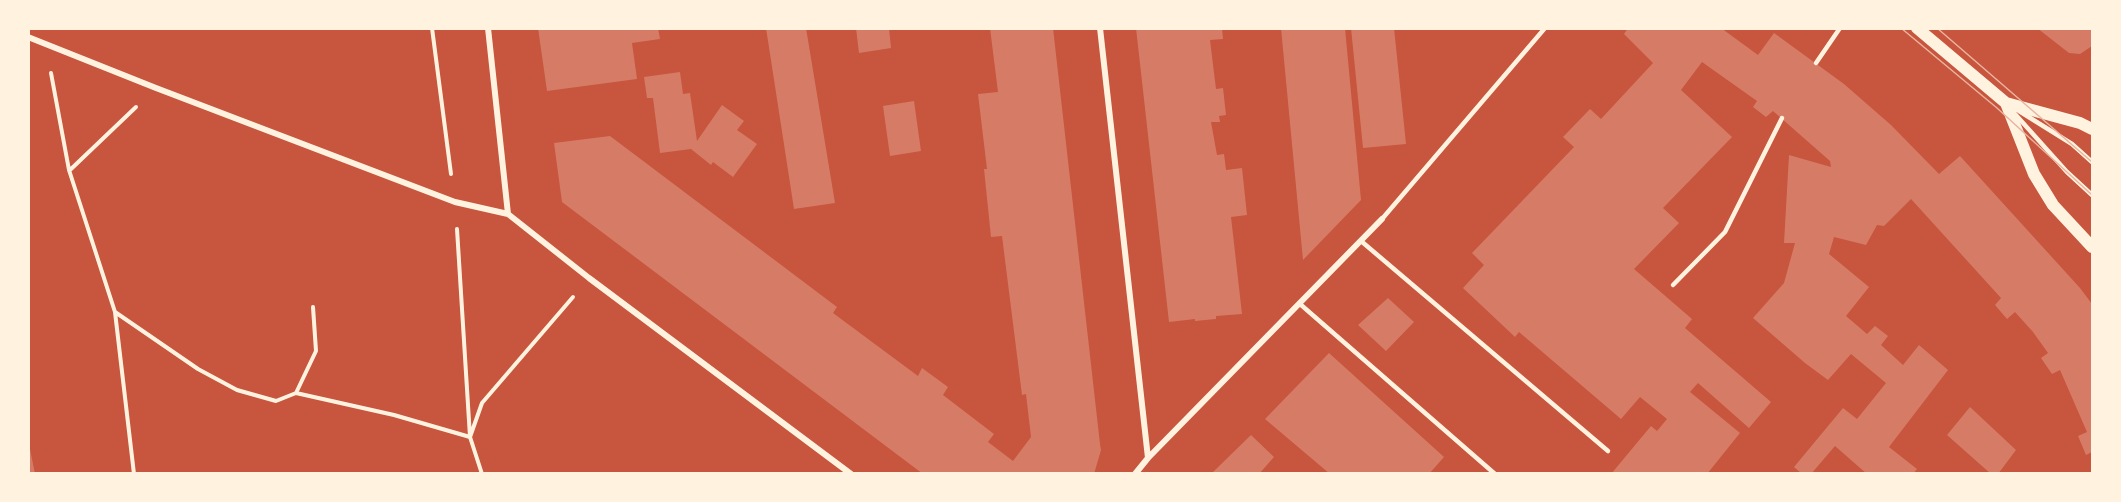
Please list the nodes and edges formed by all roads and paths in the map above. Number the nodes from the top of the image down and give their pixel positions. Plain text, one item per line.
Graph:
1 (432, 28) edge
2 (488, 28) edge
3 (1100, 28) edge
4 (1545, 28) edge
5 (1840, 28) edge
6 (1917, 28) edge
7 (28, 37) edge
8 (45, 44) junction
9 (1816, 63) dead end
10 (156, 88) junction
11 (2006, 103) junction
12 (1782, 118) dead end
13 (2092, 129) edge
14 (2092, 162) edge
15 (69, 170) junction
16 (2092, 195) edge
17 (455, 202) junction
18 (508, 214) junction
19 (1382, 219) joint
20 (1361, 241) junction
21 (2092, 247) edge
22 (589, 278) junction
23 (1673, 285) dead end
24 (1300, 304) junction
25 (313, 307) dead end
26 (115, 312) junction
27 (296, 393) junction
28 (470, 437) junction
29 (1608, 451) dead end
30 (1148, 458) junction
31 (134, 474) edge
32 (482, 474) edge
33 (850, 474) edge
34 (1135, 474) edge
35 (1495, 474) edge

1 - 17 path
2 - 18 street
3 - 30 street
4 - 19 lane
5 - 9 lane
6 - 11 main road
7 - 8 street
8 - 10 street
8 - 15 path
10 - 15 path
10 - 17 street
11 - 13 main road
11 - 14 lane
11 - 16 lane
11 - 21 main road
12 - 23 lane
15 - 26 path
17 - 18 street
17 - 28 path
18 - 22 street
19 - 20 street
20 - 24 street
20 - 29 lane
22 - 28 path
22 - 33 street
24 - 30 street
24 - 35 lane
25 - 27 path
26 - 27 path
26 - 31 path
27 - 28 path
28 - 32 path
30 - 34 street

